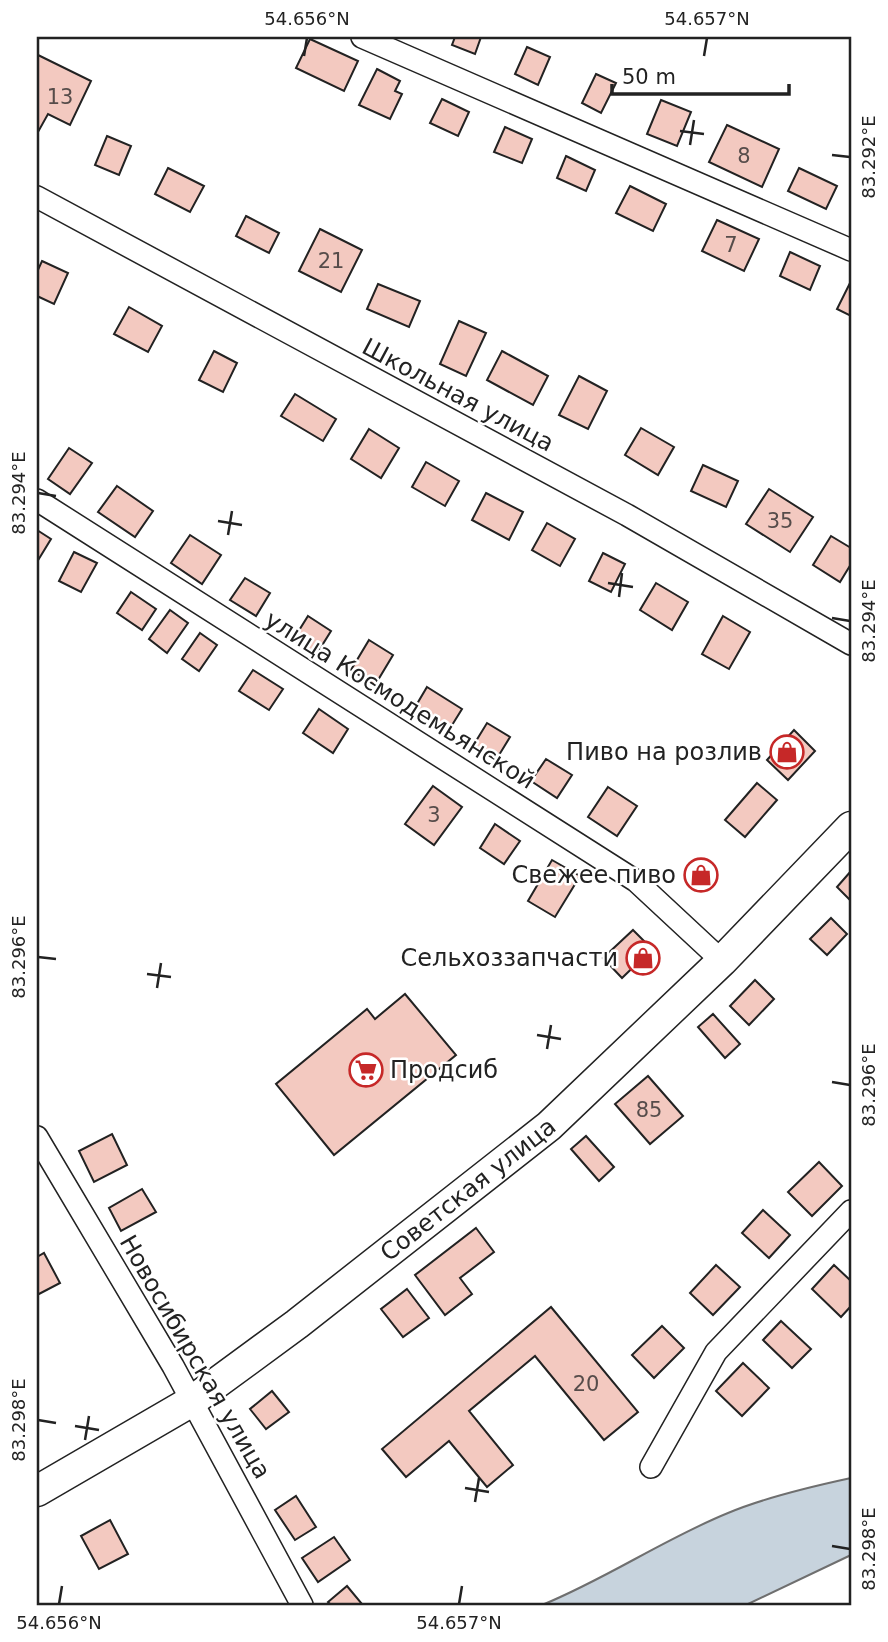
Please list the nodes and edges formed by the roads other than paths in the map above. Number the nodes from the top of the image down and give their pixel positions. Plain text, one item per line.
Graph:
1 (362, 37) edge
2 (37, 197) edge
3 (851, 250) edge
4 (37, 500) edge
5 (851, 644) edge
6 (851, 827) edge
7 (722, 961) junction
8 (37, 1137) edge
9 (851, 1212) edge
10 (192, 1401) junction
11 (651, 1466) dead end
12 (37, 1491) edge
13 (302, 1605) edge

1 - 3 street
2 - 5 street, Школьная улица
4 - 7 street, улица Космодемьянской
6 - 7 main road, Советская улица
7 - 10 main road, Советская улица
8 - 10 street, Новосибирская улица
9 - 11 street
10 - 12 main road, Советская улица
10 - 13 street, Новосибирская улица

